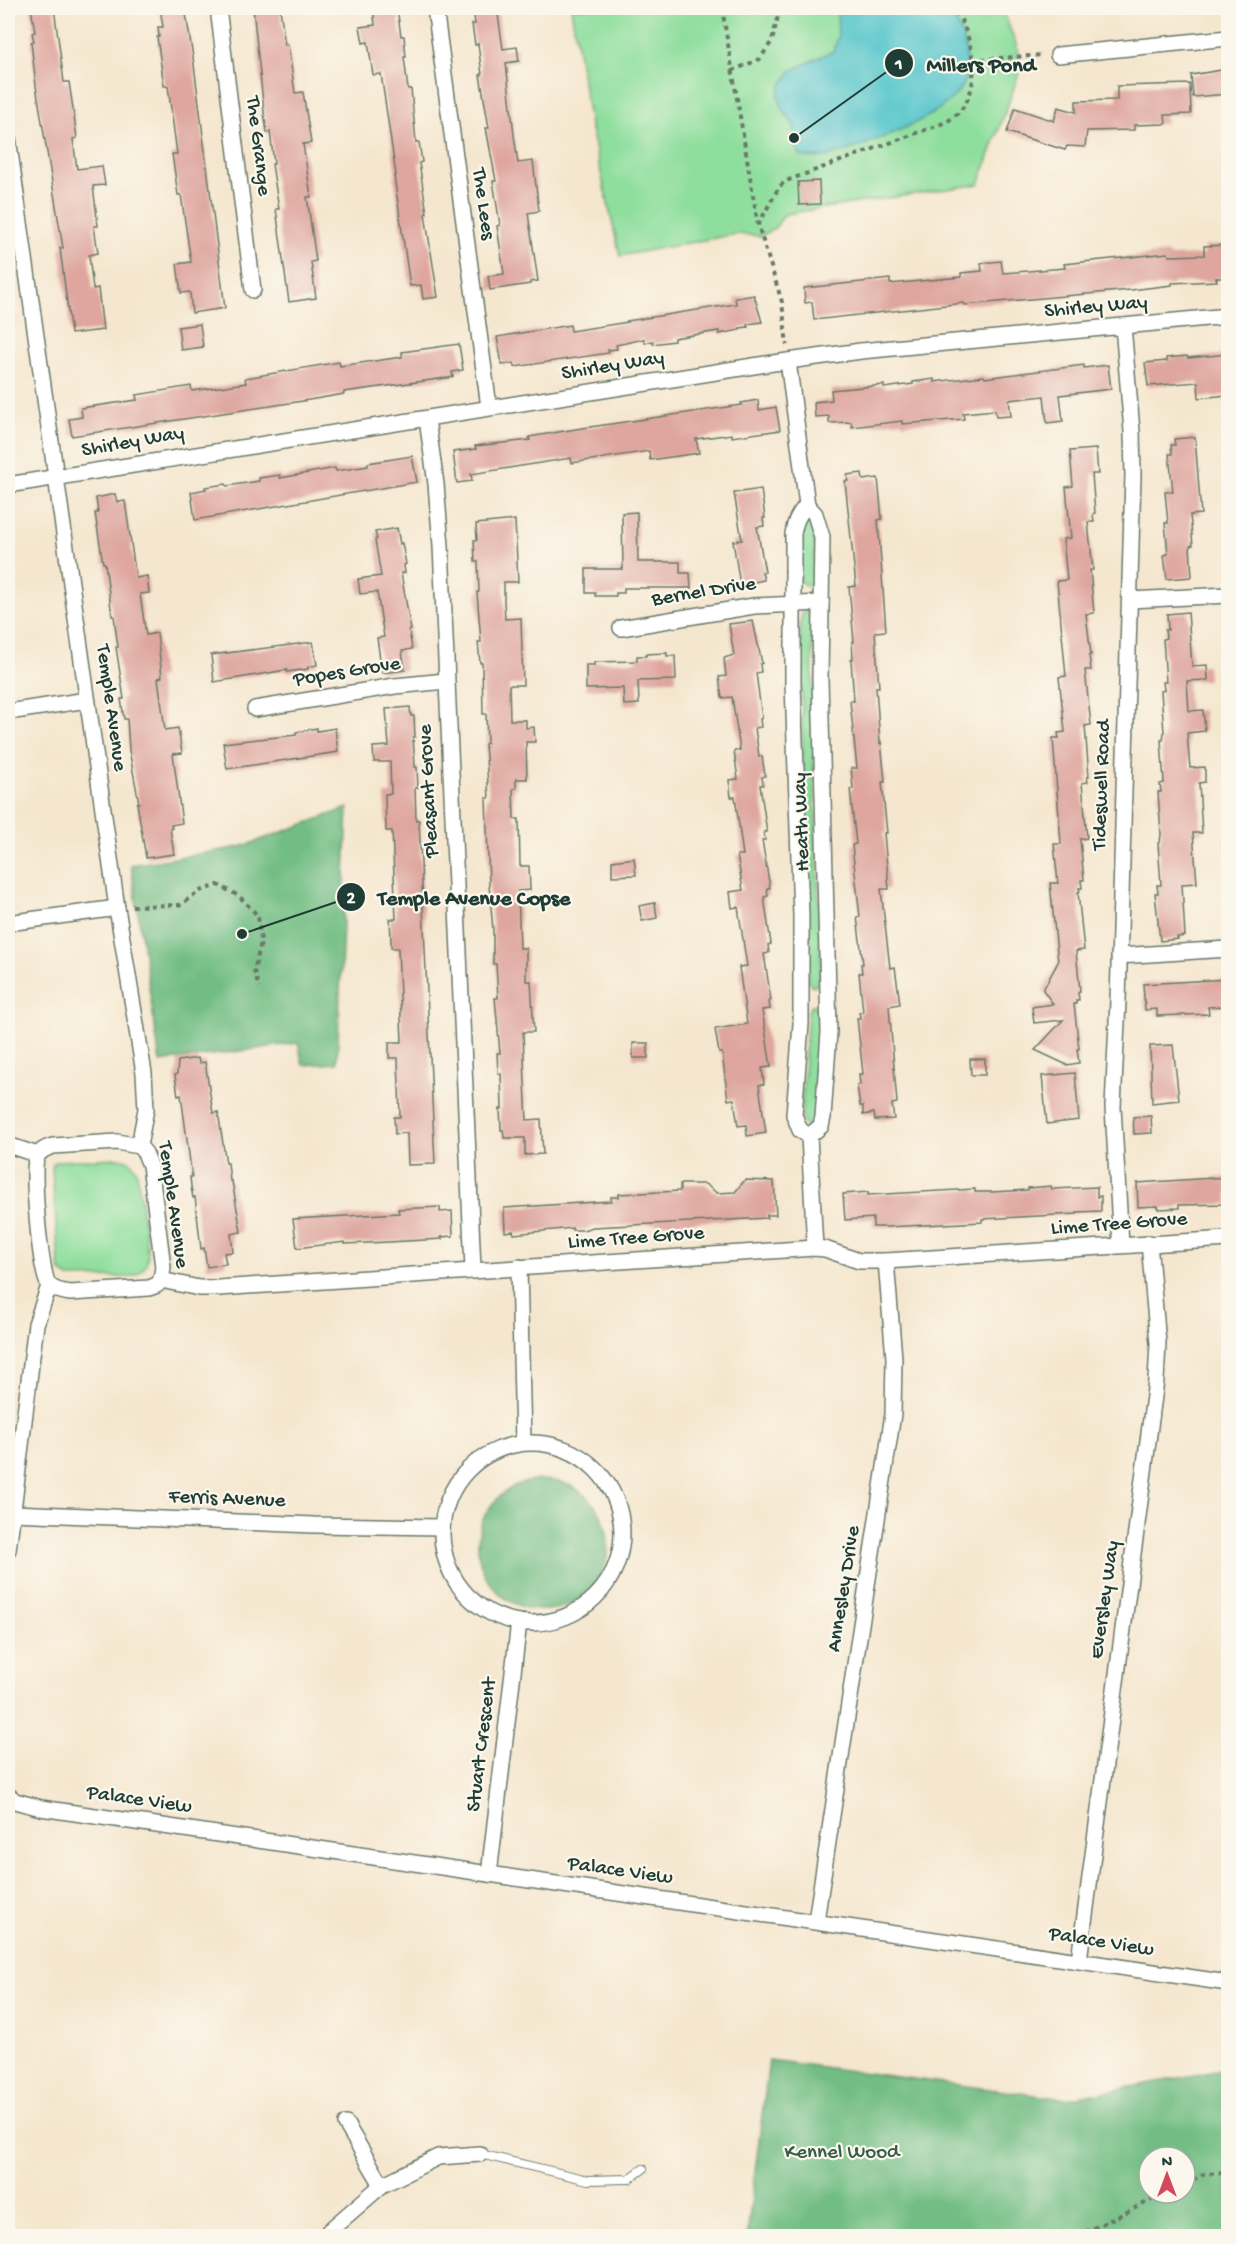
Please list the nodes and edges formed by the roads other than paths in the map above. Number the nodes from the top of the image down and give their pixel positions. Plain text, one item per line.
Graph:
1 (218, 8) edge
2 (435, 8) edge
3 (1228, 38) edge
4 (1058, 55) road end
5 (8, 138) edge
6 (254, 290) dead end
7 (1228, 316) edge
8 (1123, 326) junction
9 (788, 361) junction
10 (489, 407) junction
11 (427, 419) junction
12 (56, 477) junction
13 (8, 485) edge
14 (807, 505) junction
15 (1228, 595) edge
16 (1130, 600) junction
17 (794, 603) junction
18 (821, 603) junction
19 (621, 628) dead end
20 (446, 681) junction
21 (87, 700) junction
22 (255, 709) dead end
23 (8, 712) edge
24 (117, 908) junction
25 (8, 923) edge
26 (1228, 948) edge
27 (1119, 956) junction
28 (801, 996) junction
29 (828, 996) junction
30 (809, 1136) junction
31 (8, 1145) edge
32 (139, 1146) junction
33 (38, 1155) junction
34 (1228, 1239) edge
35 (1149, 1243) junction
36 (1121, 1245) junction
37 (815, 1248) junction
38 (886, 1261) junction
39 (519, 1266) junction
40 (473, 1269) junction
41 (161, 1280) junction
42 (50, 1286) junction
43 (523, 1443) junction
44 (12, 1512) junction
45 (441, 1527) junction
46 (8, 1550) edge
47 (519, 1622) junction
48 (8, 1795) edge
49 (489, 1874) junction
50 (816, 1922) junction
51 (1079, 1960) junction
52 (1228, 1983) edge
53 (346, 2124) dead end
54 (480, 2154) joint
55 (643, 2169) dead end
56 (382, 2185) junction
57 (326, 2236) edge

1 - 6 street, The Grange
2 - 10 street, The Lees
3 - 4 street
5 - 12 street, Temple Avenue
7 - 8 street, Shirley Way
8 - 9 street, Shirley Way
8 - 16 street, Tideswell Road
9 - 10 street, Shirley Way
9 - 14 street, Heath Way
10 - 11 street, Shirley Way
11 - 12 street, Shirley Way
11 - 20 street, Pleasant Grove
12 - 13 street, Shirley Way
12 - 21 street, Temple Avenue
14 - 17 street, Heath Way
14 - 18 street, Heath Way
15 - 16 street
16 - 27 street, Tideswell Road
17 - 18 street, Bernel Drive
17 - 19 street, Bernel Drive
17 - 28 street, Heath Way
18 - 29 street, Heath Way
20 - 22 street, Popes Grove
20 - 40 street, Pleasant Grove
21 - 23 street
21 - 24 street, Temple Avenue
24 - 25 street
24 - 32 street, Temple Avenue
26 - 27 street
27 - 36 street, Tideswell Road
28 - 29 street
28 - 30 street, Heath Way
29 - 30 street, Heath Way
30 - 37 street, Heath Way
31 - 33 street
32 - 33 street
32 - 41 street, Temple Avenue
33 - 42 street
34 - 35 street, Lime Tree Grove
35 - 36 street, Lime Tree Grove
35 - 51 street, Eversley Way
36 - 38 street, Lime Tree Grove
37 - 38 street, Lime Tree Grove
37 - 39 street, Lime Tree Grove
38 - 50 street, Annesley Drive
39 - 40 street, Lime Tree Grove
39 - 43 street
40 - 41 street, Lime Tree Grove
41 - 42 street
42 - 44 street
43 - 45 street
43 - 47 street
44 - 45 street, Ferris Avenue
44 - 46 street
45 - 47 street
47 - 49 street, Stuart Crescent
48 - 49 street, Palace View
49 - 50 street, Palace View
50 - 51 street, Palace View
51 - 52 street, Palace View
53 - 56 street
54 - 55 lane
54 - 56 street
56 - 57 street

